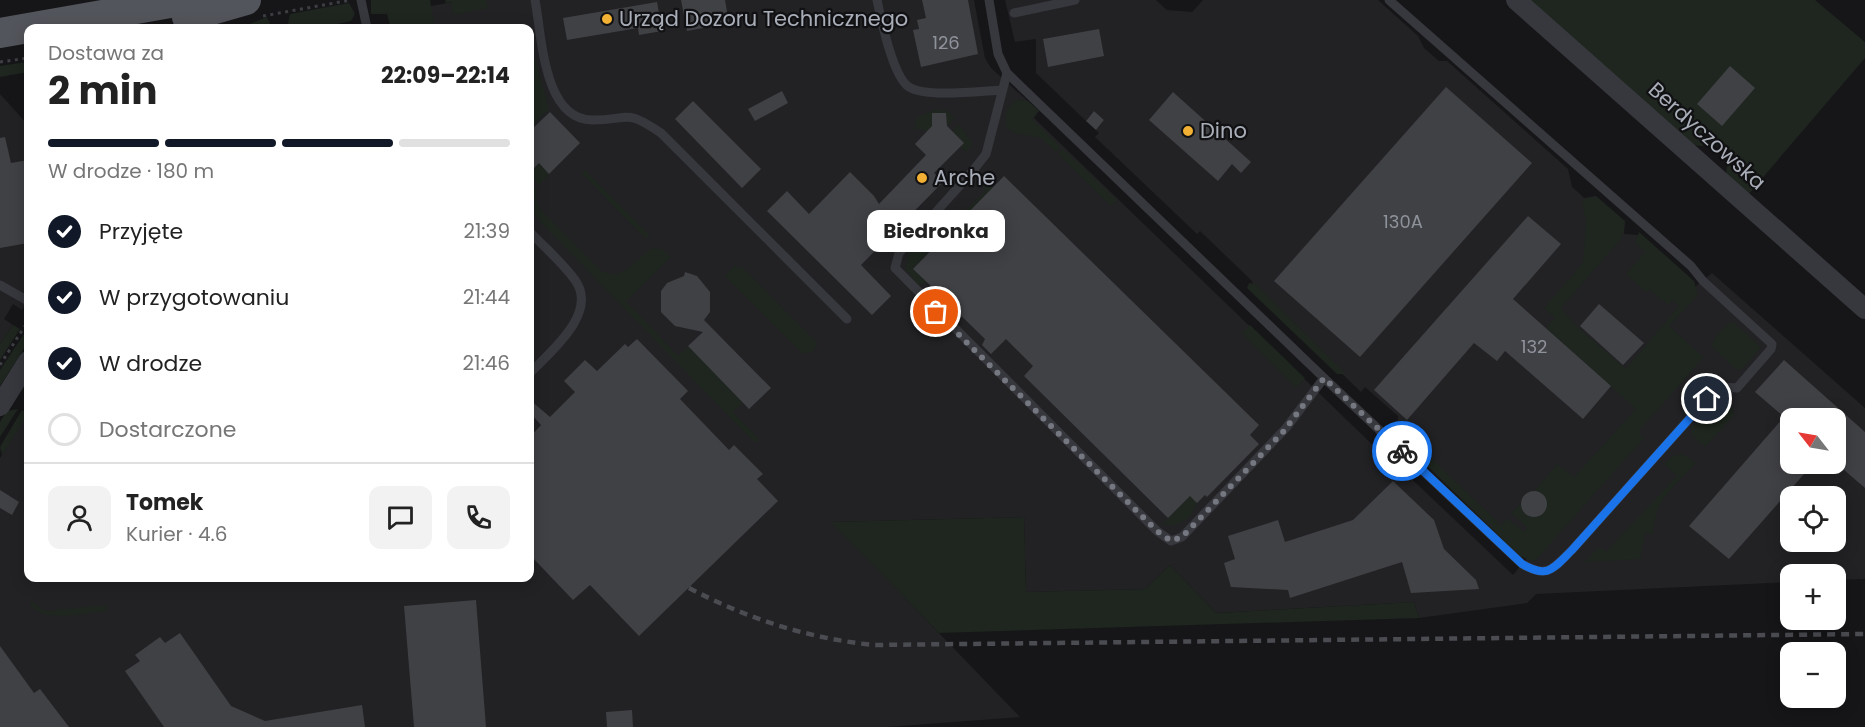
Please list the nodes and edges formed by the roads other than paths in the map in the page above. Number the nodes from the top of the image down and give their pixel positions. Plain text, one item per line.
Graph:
1 (207, 0) edge
2 (361, 0) edge
3 (535, 0) edge
4 (877, 0) edge
5 (989, 0) edge
6 (1075, 0) edge
7 (1389, 0) edge
8 (1516, 0) edge
9 (251, 9) edge
10 (1014, 13) dead end
11 (78, 16) edge
12 (41, 24) edge
13 (156, 24) edge
14 (366, 24) edge
15 (24, 28) edge
16 (0, 33) edge
17 (24, 48) edge
18 (0, 51) edge
19 (1007, 73) junction
20 (1002, 90) junction
21 (534, 236) edge
22 (0, 285) edge
23 (24, 299) edge
24 (1865, 309) edge
25 (847, 319) dead end
26 (24, 367) edge
27 (534, 369) edge
28 (1324, 378) junction
29 (0, 406) edge

1 - 11 main road
2 - 14 lane
3 - 25 lane
4 - 20 lane
5 - 19 lane
6 - 10 lane
7 - 28 lane
8 - 24 street, Berdyczowska
9 - 13 main road
11 - 12 main road
15 - 16 main road
17 - 18 main road
19 - 20 lane
19 - 28 lane
20 - 28 lane
21 - 27 lane
22 - 23 lane
26 - 29 street

